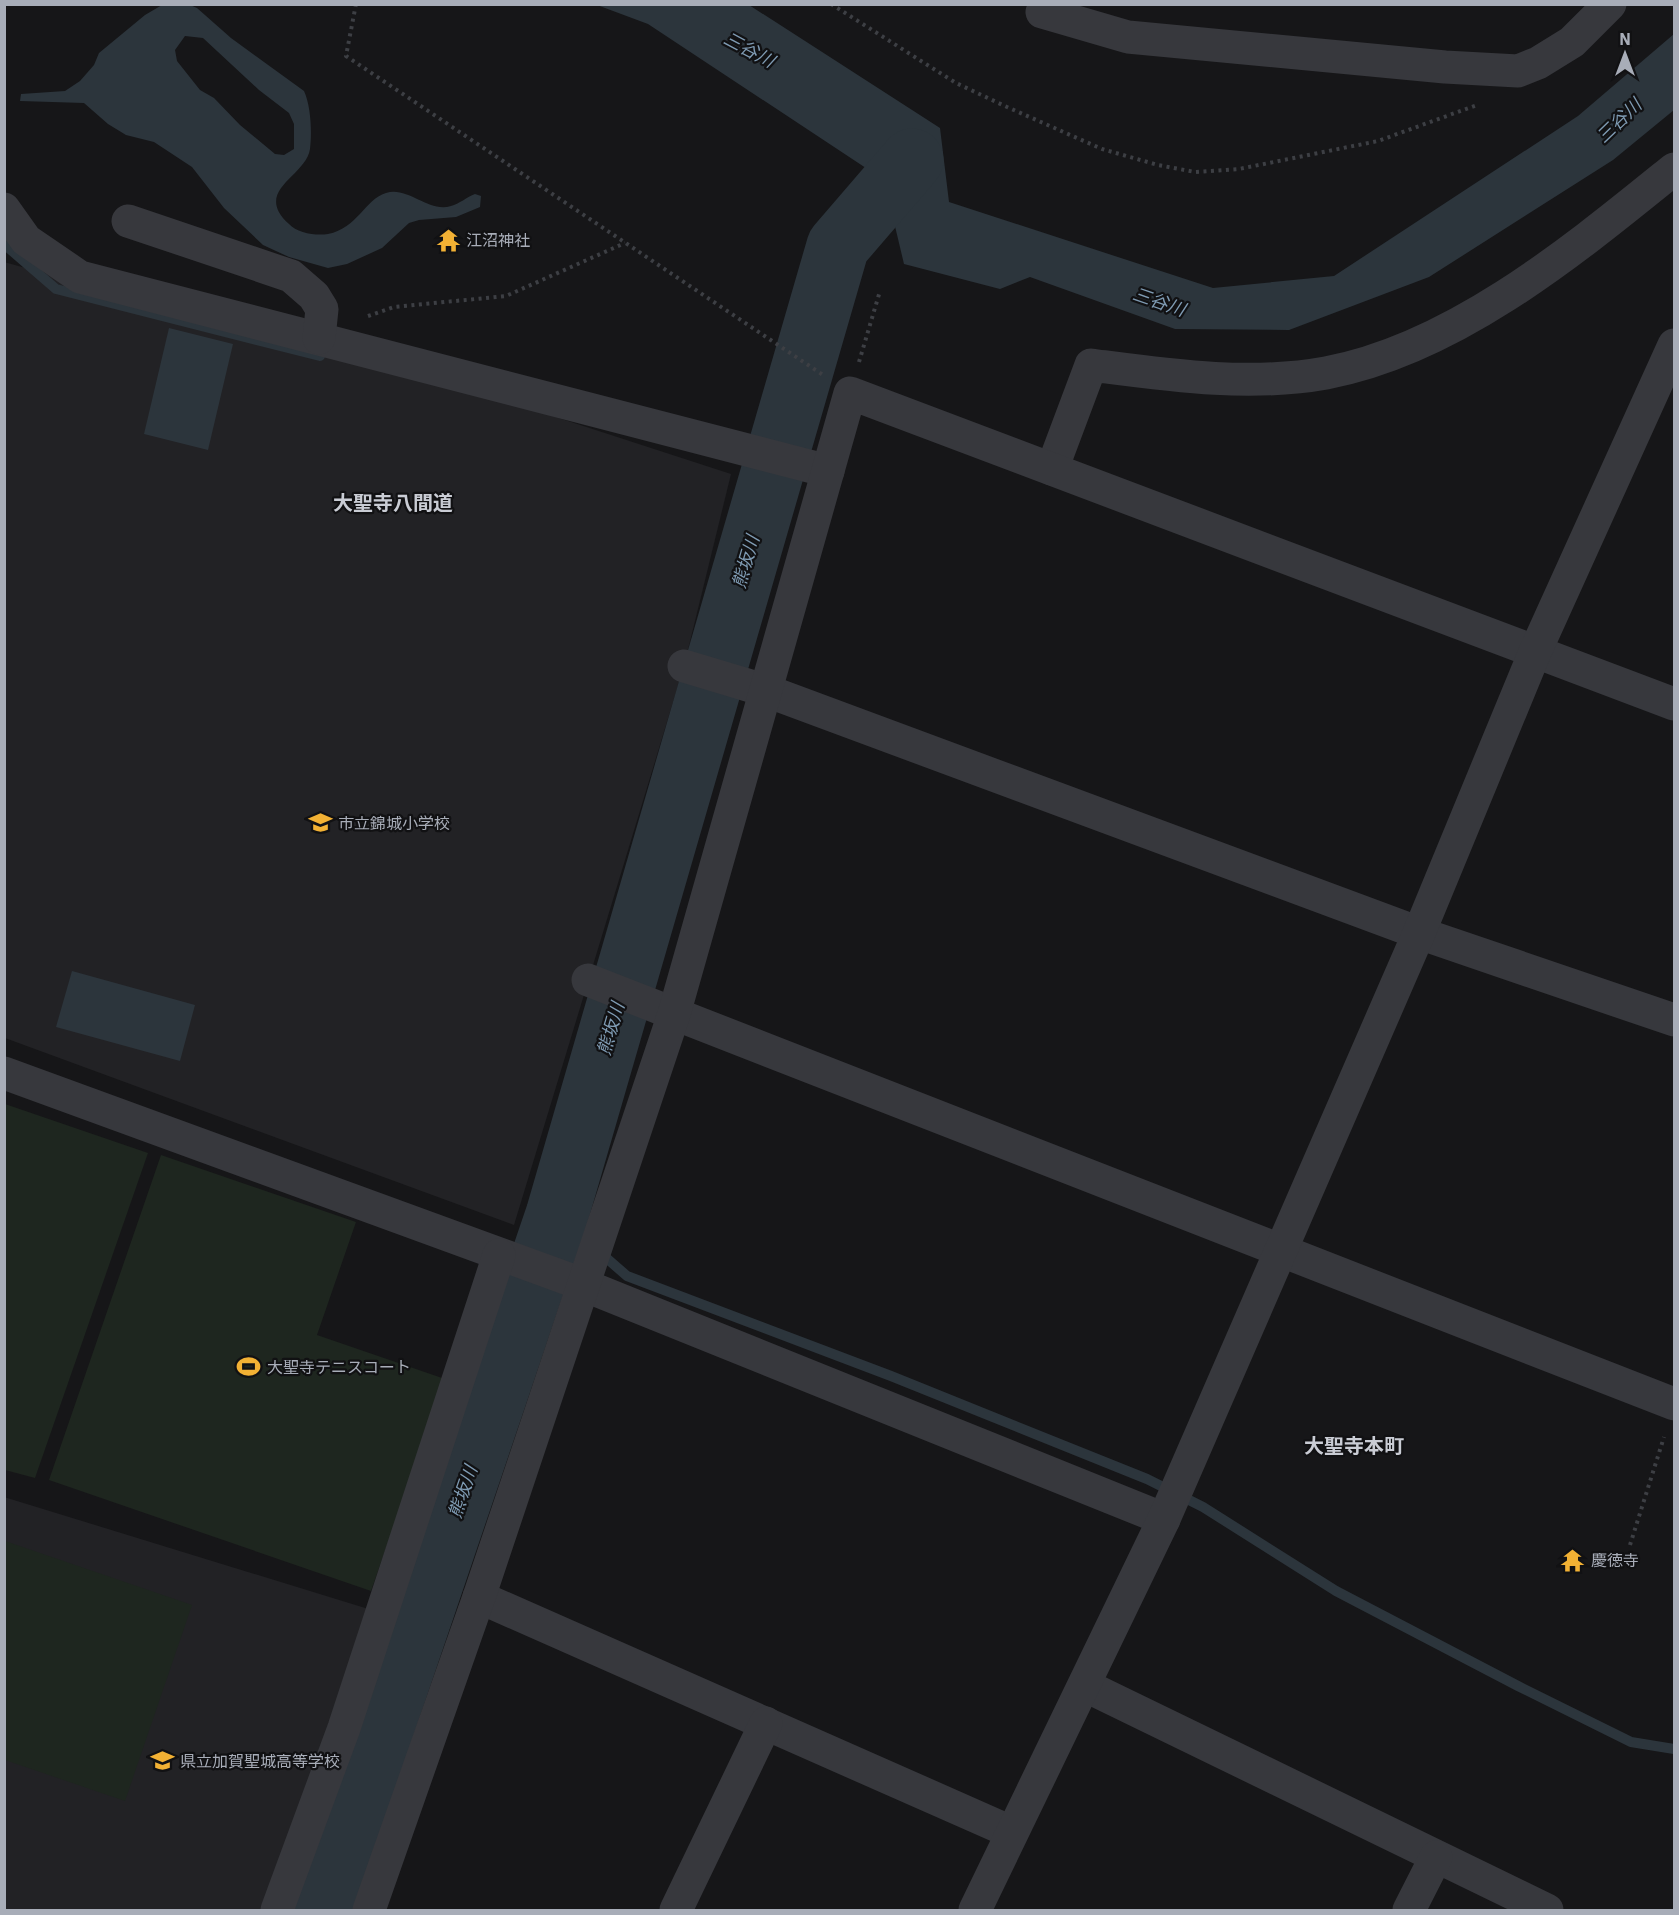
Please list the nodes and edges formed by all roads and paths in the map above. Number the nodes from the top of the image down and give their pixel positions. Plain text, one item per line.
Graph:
1 (356, 4) edge
2 (831, 4) edge
3 (1610, 4) edge
4 (1042, 12) dead end
5 (1518, 71) junction
6 (1674, 169) edge
7 (4, 209) edge
8 (128, 221) dead end
9 (625, 243) junction
10 (880, 291) dead end
11 (321, 334) junction
12 (1674, 345) edge
13 (850, 393) junction
14 (1052, 469) junction
15 (828, 471) junction
16 (1535, 652) junction
17 (684, 666) dead end
18 (766, 691) junction
19 (1674, 704) edge
20 (1419, 933) junction
21 (588, 980) dead end
22 (674, 1014) junction
23 (1674, 1020) edge
24 (4, 1073) edge
25 (1280, 1251) junction
26 (509, 1258) junction
27 (577, 1283) junction
28 (1671, 1415) edge
29 (1164, 1519) junction
30 (1630, 1545) dead end
31 (479, 1597) junction
32 (1086, 1686) junction
33 (766, 1723) junction
34 (1011, 1832) junction
35 (1436, 1857) junction
36 (277, 1911) edge
37 (369, 1911) edge
38 (676, 1911) edge
39 (975, 1911) edge
40 (1409, 1911) edge
41 (1547, 1911) edge

1 - 9 path
2 - 5 path
3 - 5 street
4 - 5 street
6 - 14 street
7 - 11 street
8 - 11 street
9 - 11 path
9 - 13 path
10 - 13 path
11 - 15 street
12 - 16 street
13 - 14 street
13 - 15 street
14 - 16 street
15 - 18 street
16 - 19 street
16 - 20 street
17 - 18 street
18 - 20 street
18 - 22 street
20 - 23 street
20 - 25 street
21 - 22 street
22 - 25 street
22 - 27 street
24 - 26 street
25 - 28 street
25 - 29 street
26 - 27 street
26 - 36 street
27 - 29 street
27 - 31 street
28 - 30 path
29 - 32 street
31 - 33 street
31 - 37 street
32 - 34 street
32 - 35 street
33 - 34 street
33 - 38 street
34 - 39 street
35 - 40 street
35 - 41 street

